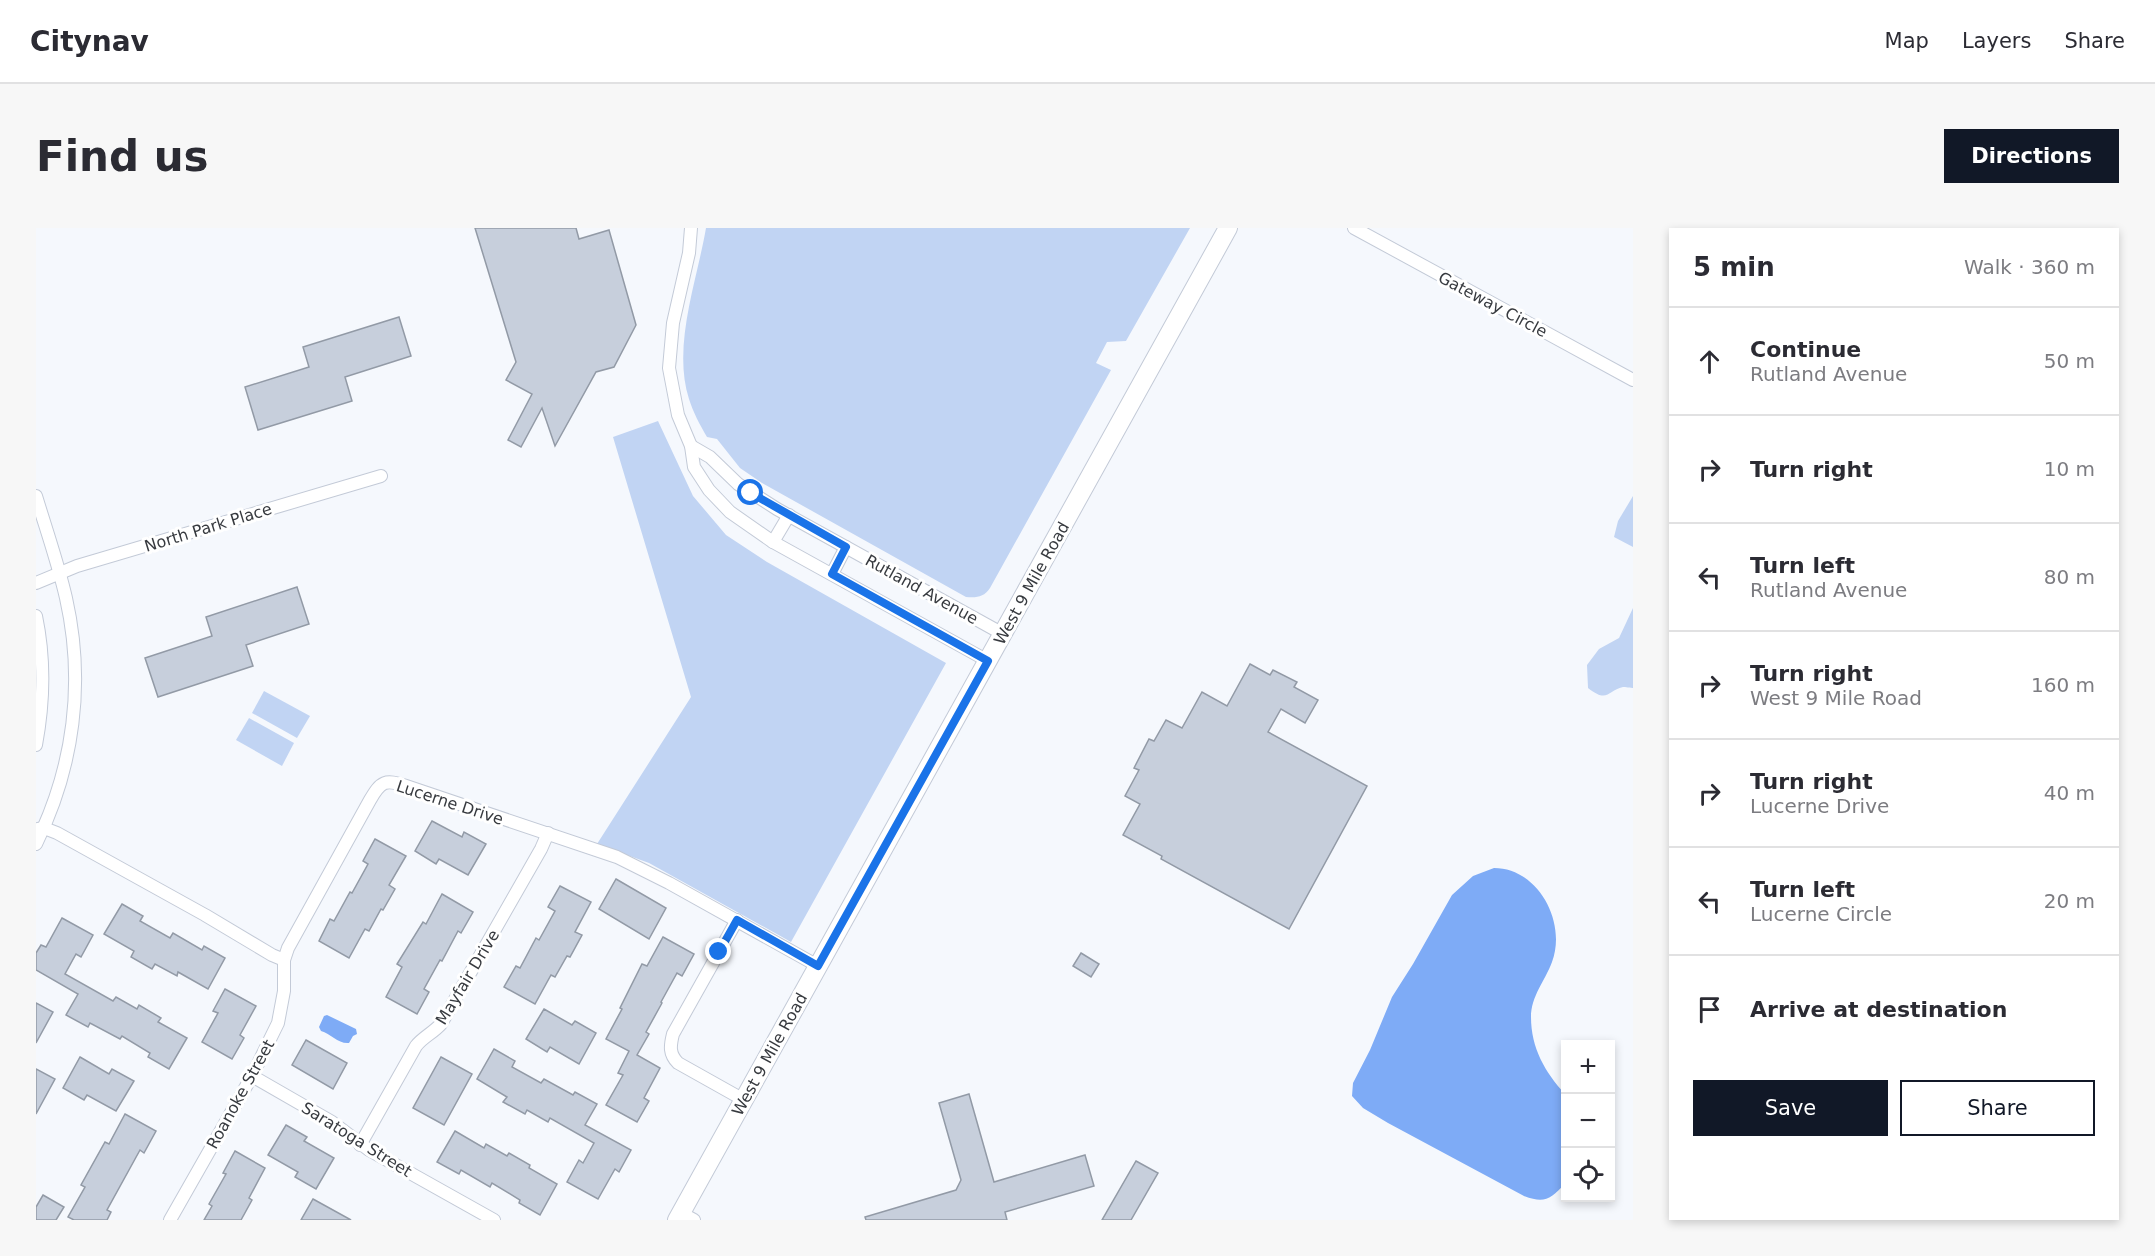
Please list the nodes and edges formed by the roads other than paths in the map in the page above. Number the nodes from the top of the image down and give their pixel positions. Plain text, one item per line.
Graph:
1 (691, 228) edge
2 (1228, 228) edge
3 (1354, 228) edge
4 (1633, 380) edge
5 (691, 446) junction
6 (381, 476) dead end
7 (36, 496) edge
8 (789, 515) junction
9 (773, 542) junction
10 (846, 547) junction
11 (832, 574) junction
12 (59, 575) junction
13 (36, 583) edge
14 (36, 616) edge
15 (1003, 634) junction
16 (988, 661) junction
17 (36, 745) edge
18 (40, 828) edge
19 (548, 833) junction
20 (36, 844) edge
21 (737, 920) junction
22 (284, 960) junction
23 (818, 966) junction
24 (252, 1076) junction
25 (744, 1100) junction
26 (360, 1144) junction
27 (684, 1218) edge
28 (170, 1220) edge
29 (494, 1220) edge

1 - 5 street, Rutland Avenue
2 - 15 main road, West 9 Mile Road
3 - 4 street, Gateway Circle
5 - 8 street, Rutland Avenue
5 - 9 street, Rutland Avenue
6 - 12 street, North Park Place
7 - 12 street
8 - 9 street
8 - 10 street, Rutland Avenue
9 - 11 street, Rutland Avenue
10 - 11 street
10 - 15 street, Rutland Avenue
11 - 16 street, Rutland Avenue
12 - 13 street, North Park Place
12 - 18 street
14 - 17 street
15 - 16 main road, West 9 Mile Road
16 - 23 main road, West 9 Mile Road
18 - 20 street
18 - 22 street
19 - 21 street, Lucerne Drive
19 - 22 street, Lucerne Drive
19 - 26 street, Mayfair Drive
21 - 23 street, Lucerne Drive
21 - 25 street
22 - 24 street, Roanoke Street
23 - 25 main road, West 9 Mile Road
24 - 26 street, Saratoga Street
24 - 28 street, Roanoke Street
25 - 27 main road, West 9 Mile Road
26 - 29 street, Saratoga Street

